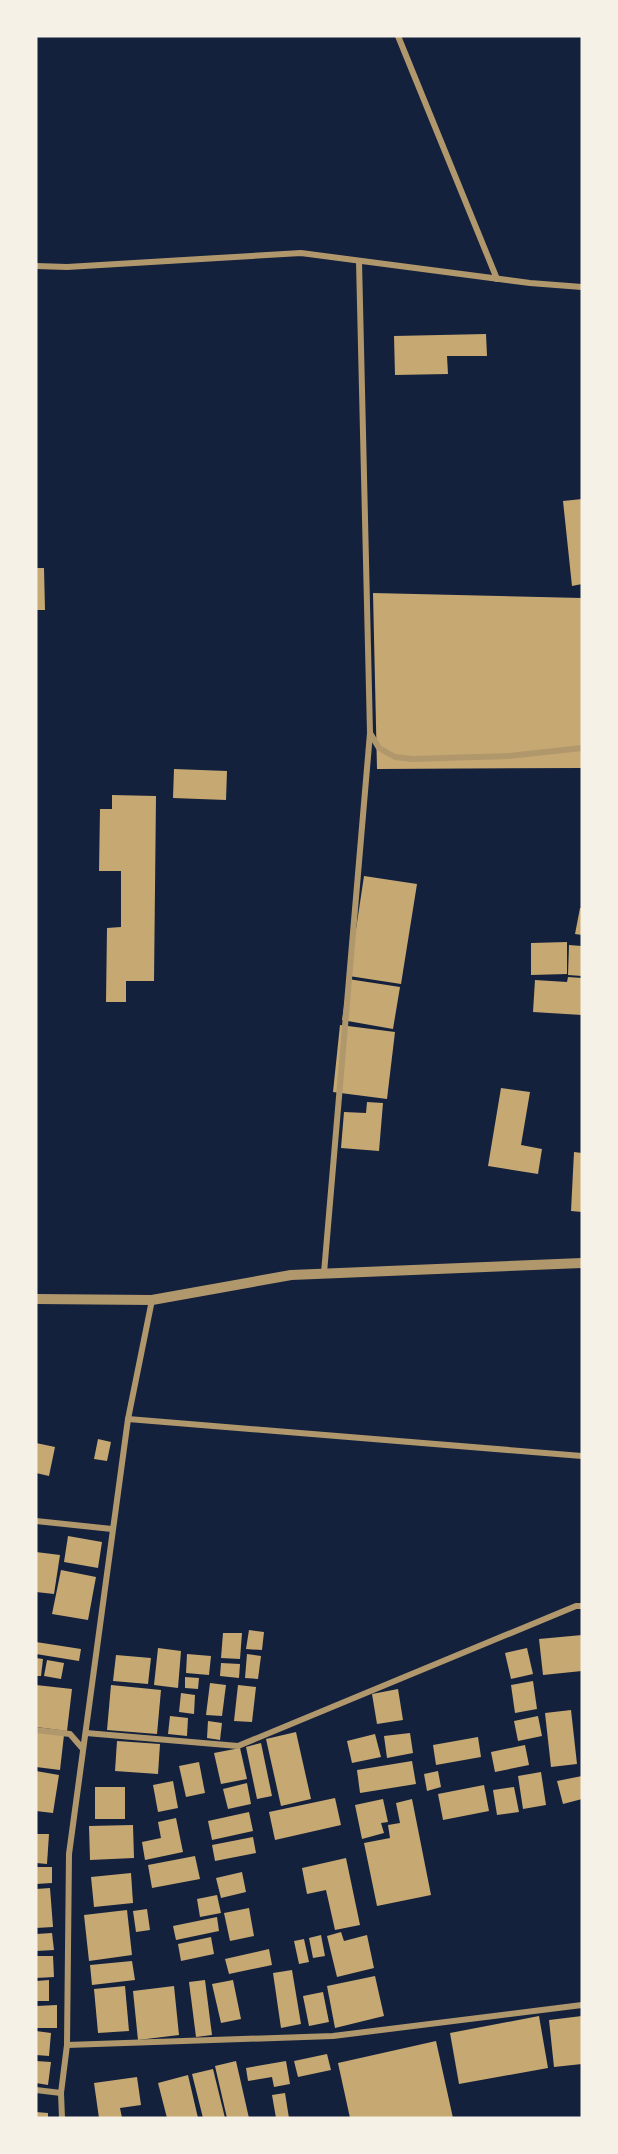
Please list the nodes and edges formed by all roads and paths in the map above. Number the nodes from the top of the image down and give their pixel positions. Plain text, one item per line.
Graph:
1 (398, 36) edge
2 (359, 261) junction
3 (36, 266) edge
4 (497, 279) junction
5 (582, 287) edge
6 (370, 733) junction
7 (582, 748) edge
8 (582, 1263) edge
9 (324, 1273) junction
10 (36, 1299) edge
11 (152, 1300) junction
12 (128, 1419) junction
13 (582, 1456) edge
14 (36, 1521) edge
15 (112, 1529) junction
16 (582, 1606) edge
17 (36, 1730) edge
18 (86, 1732) junction
19 (84, 1749) junction
20 (582, 2005) edge
21 (67, 2045) junction
22 (36, 2090) edge
23 (61, 2093) junction
24 (63, 2118) edge

1 - 4 street
2 - 3 street
2 - 4 street
2 - 6 street
4 - 5 street
6 - 7 street
6 - 9 street
8 - 9 street
9 - 11 street
10 - 11 street
11 - 12 street
12 - 13 street
12 - 15 street
14 - 15 street
15 - 18 street
16 - 18 street
17 - 19 street
18 - 19 street
19 - 21 street
20 - 21 street
21 - 23 street
22 - 23 street
23 - 24 street

